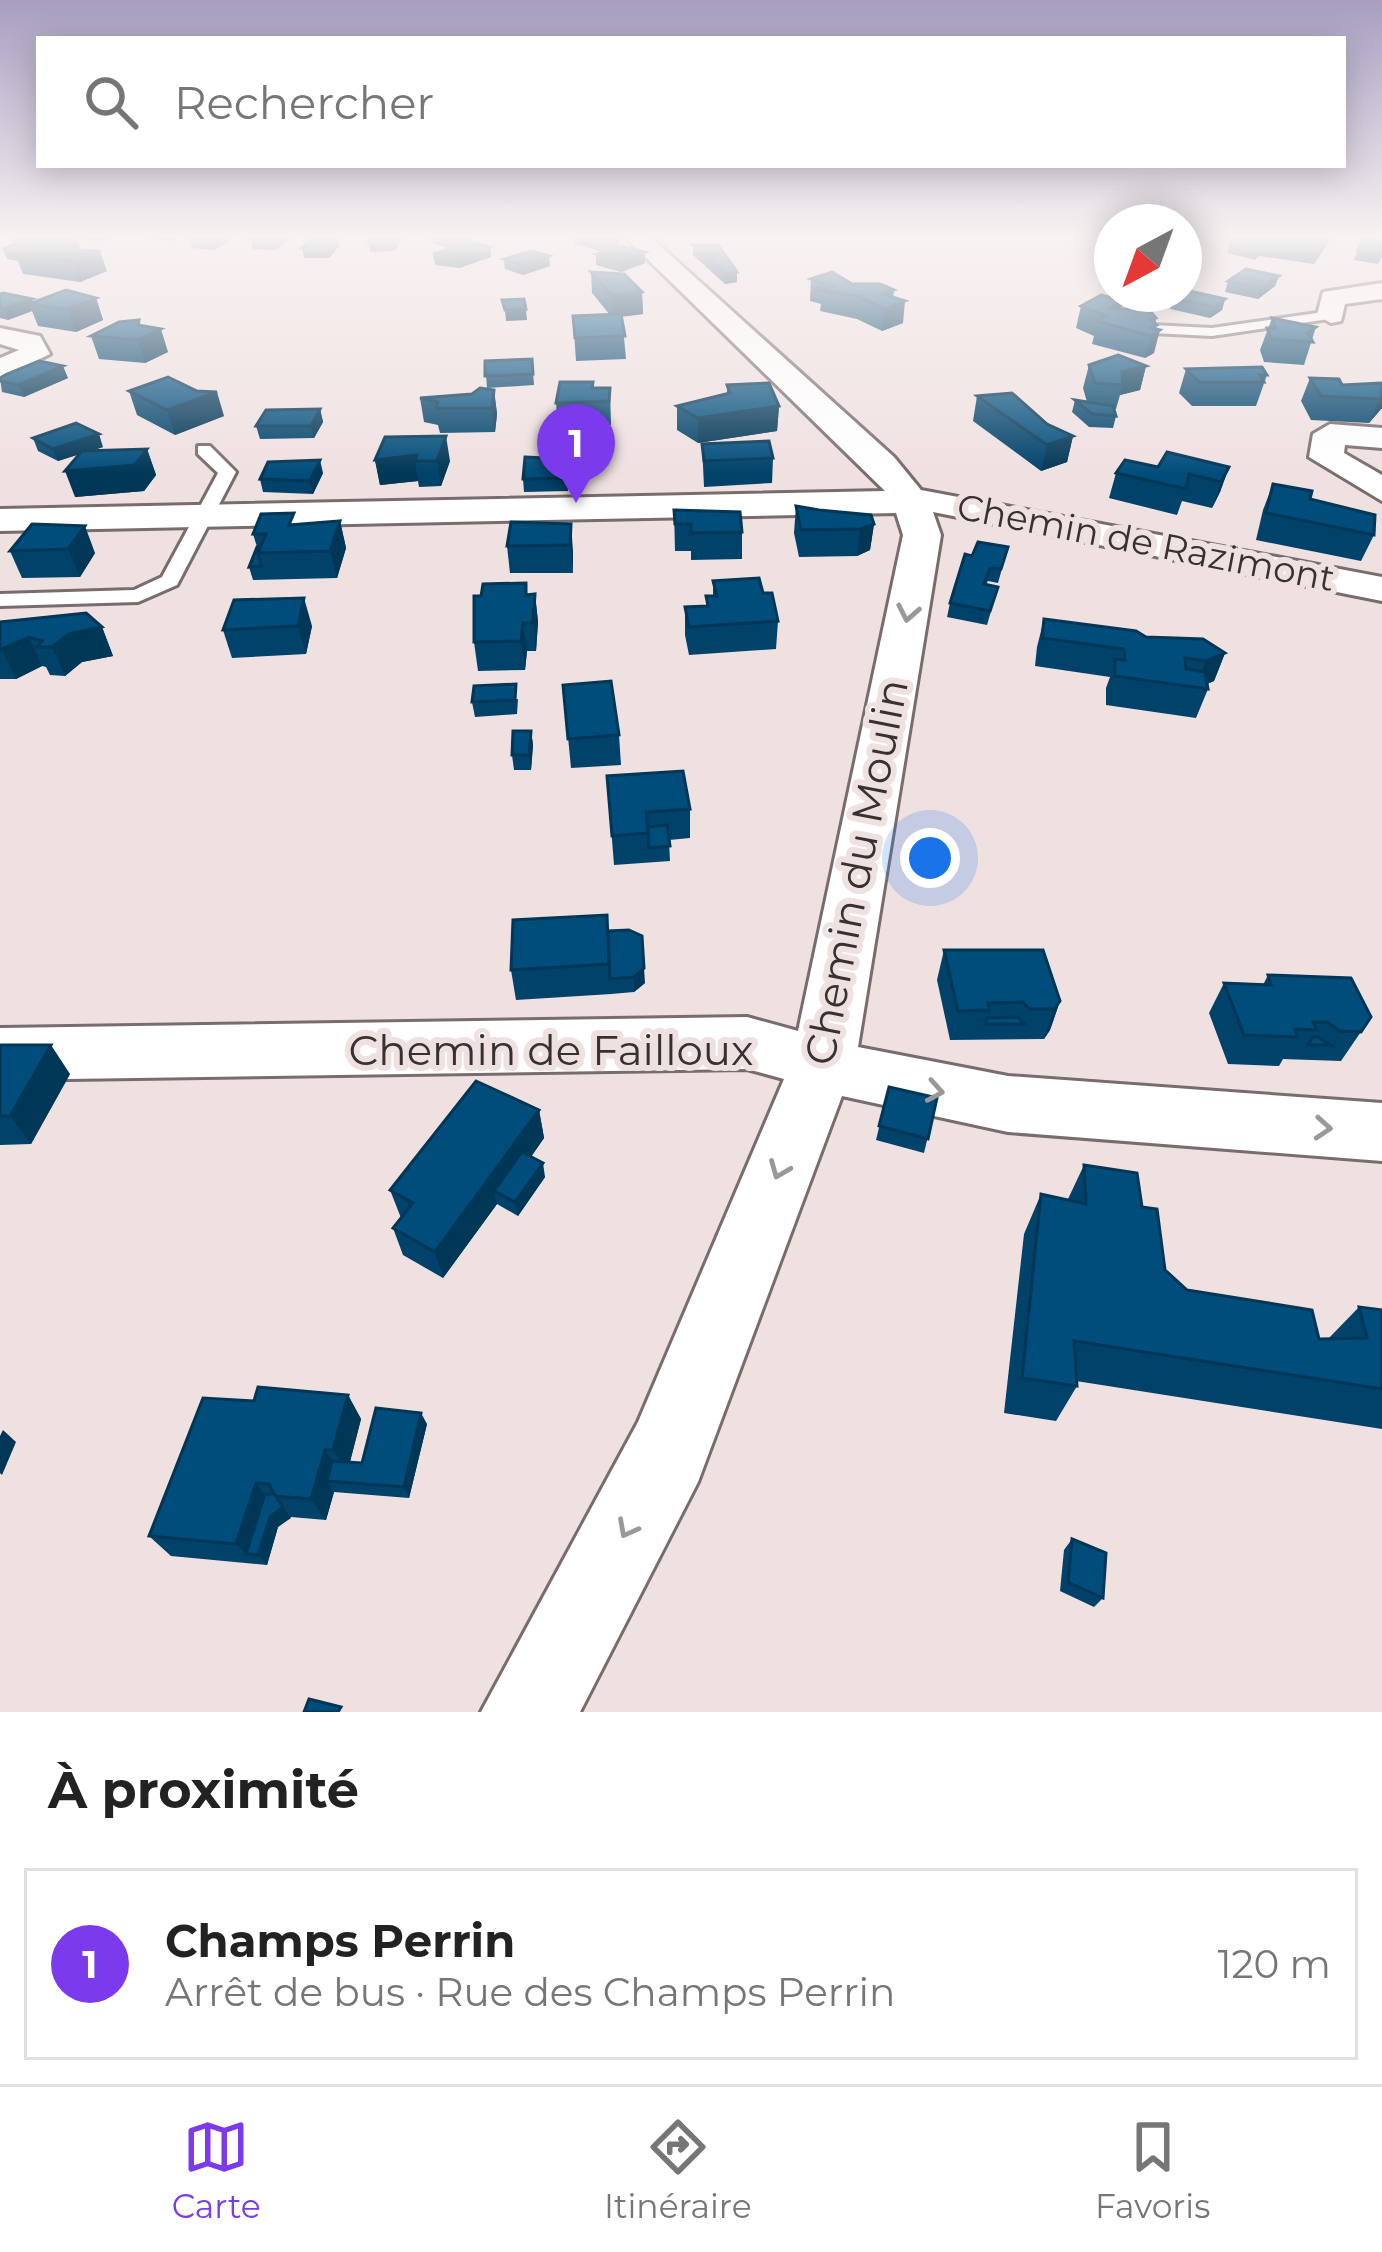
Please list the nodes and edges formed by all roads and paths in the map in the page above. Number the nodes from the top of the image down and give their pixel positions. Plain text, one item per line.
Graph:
1 (721, 315) edge
2 (1331, 315) edge
3 (1132, 328) edge
4 (0, 336) edge
5 (0, 369) edge
6 (1382, 438) edge
7 (204, 450) dead end
8 (1382, 490) edge
9 (910, 500) junction
10 (206, 516) junction
11 (0, 520) edge
12 (1382, 589) edge
13 (0, 600) edge
14 (0, 1054) edge
15 (823, 1062) junction
16 (1382, 1132) edge
17 (529, 1712) edge

1 - 9 street
2 - 3 lane
4 - 5 street
6 - 8 street
7 - 10 lane
9 - 10 street, Chemin de Razimont
9 - 12 street, Chemin de Razimont
9 -> 15 street, Chemin du Moulin
10 - 11 street, Chemin de Razimont
10 - 13 lane
14 - 15 street, Chemin de Failloux
15 -> 16 street, Chemin de Failloux
15 -> 17 street, Chemin du Moulin

